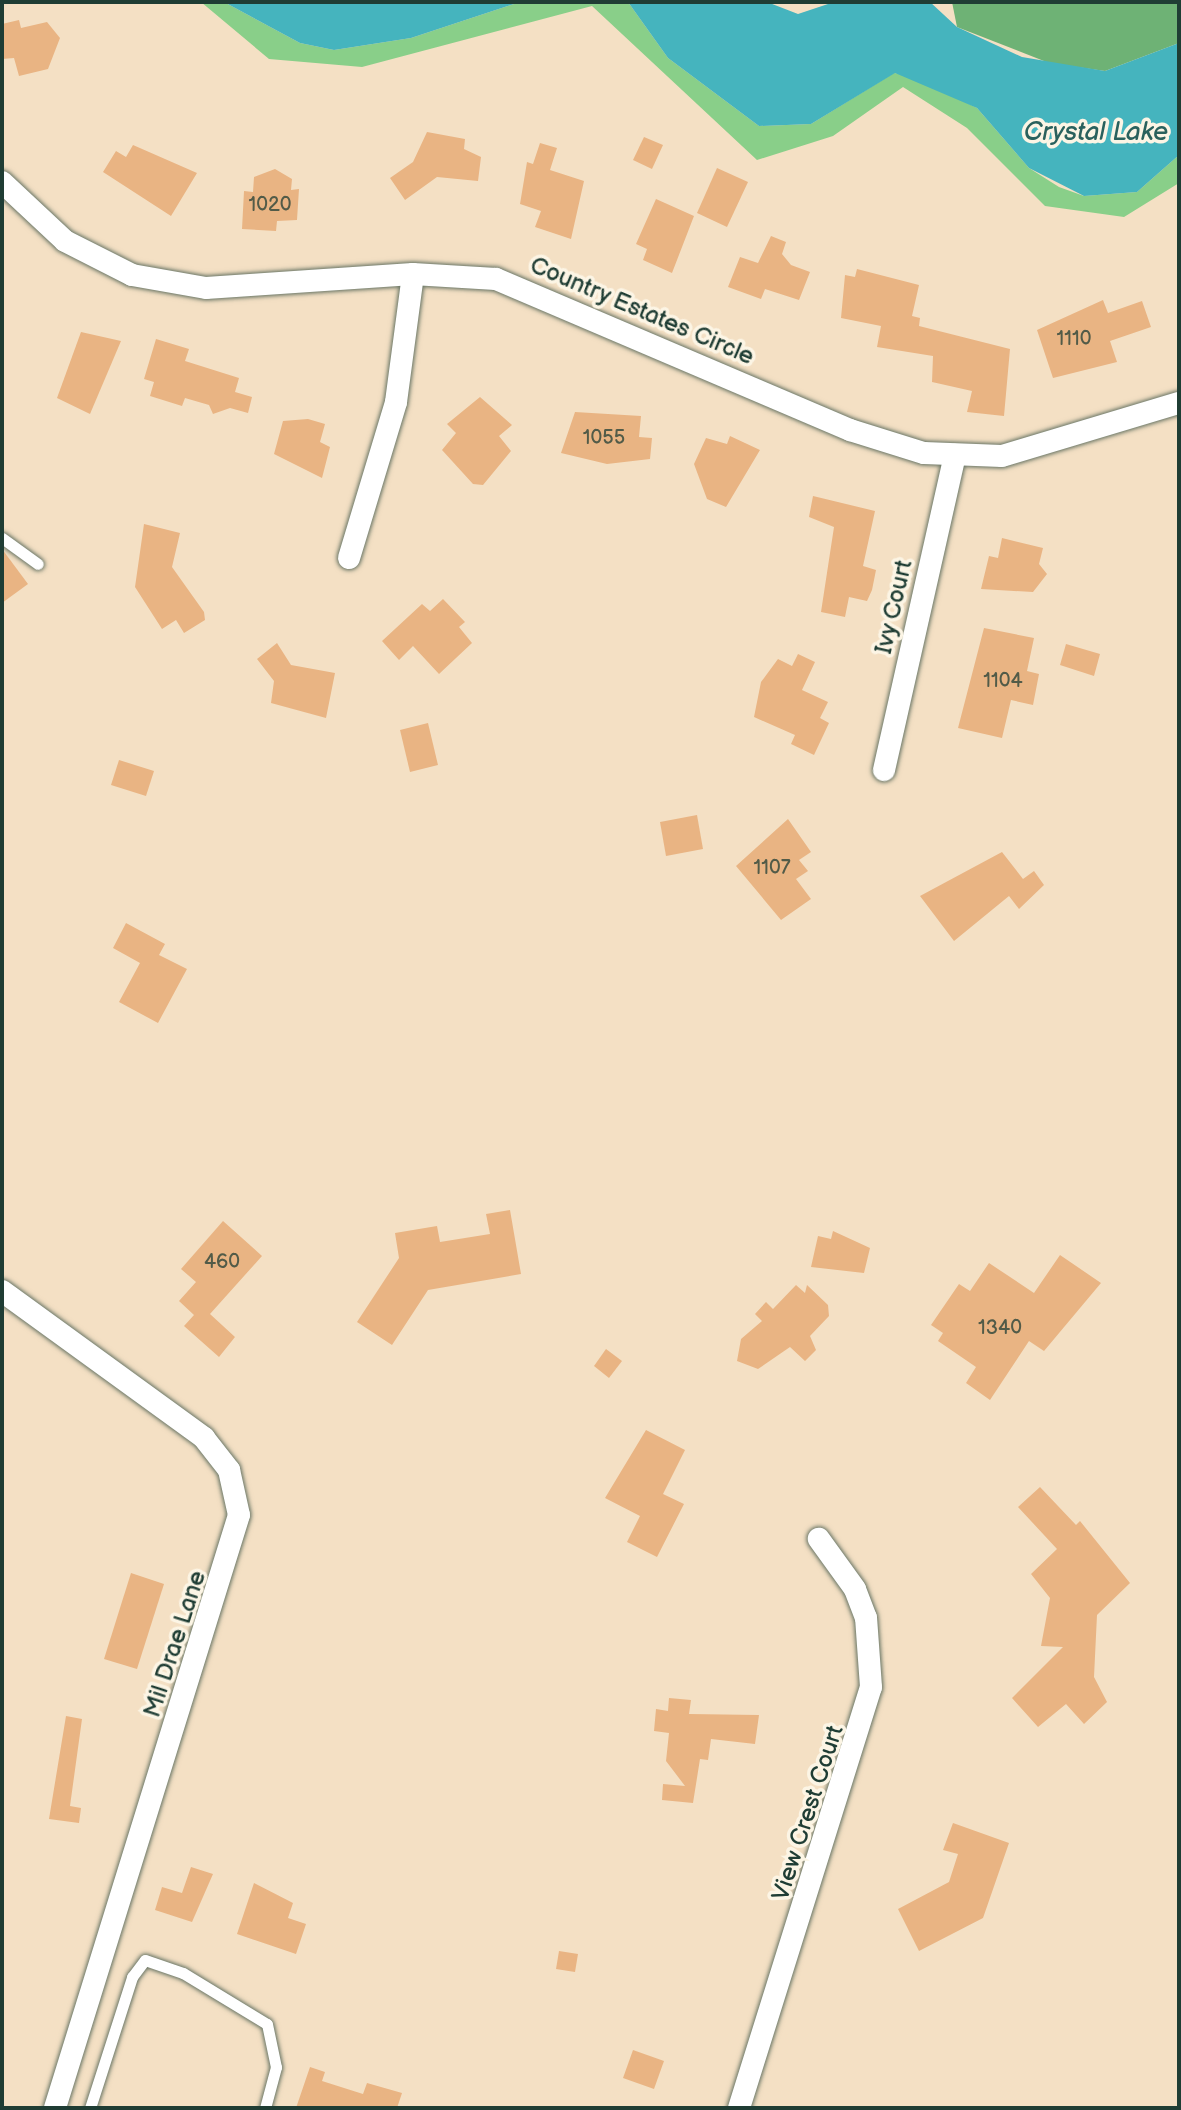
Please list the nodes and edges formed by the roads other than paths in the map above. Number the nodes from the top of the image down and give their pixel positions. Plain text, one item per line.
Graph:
1 (4, 188) edge
2 (413, 274) junction
3 (1179, 403) edge
4 (955, 455) junction
5 (2, 538) edge
6 (349, 558) dead end
7 (38, 564) dead end
8 (884, 770) dead end
9 (2, 1291) edge
10 (819, 1539) dead end
11 (55, 2108) edge
12 (90, 2108) edge
13 (265, 2108) edge
14 (739, 2108) edge

1 - 2 street, Country Estates Circle
2 - 4 street, Country Estates Circle
2 - 6 street
3 - 4 street, Country Estates Circle
4 - 8 street, Ivy Court
5 - 7 lane
9 - 11 street, Mil Drae Lane
10 - 14 street, View Crest Court
12 - 13 lane

